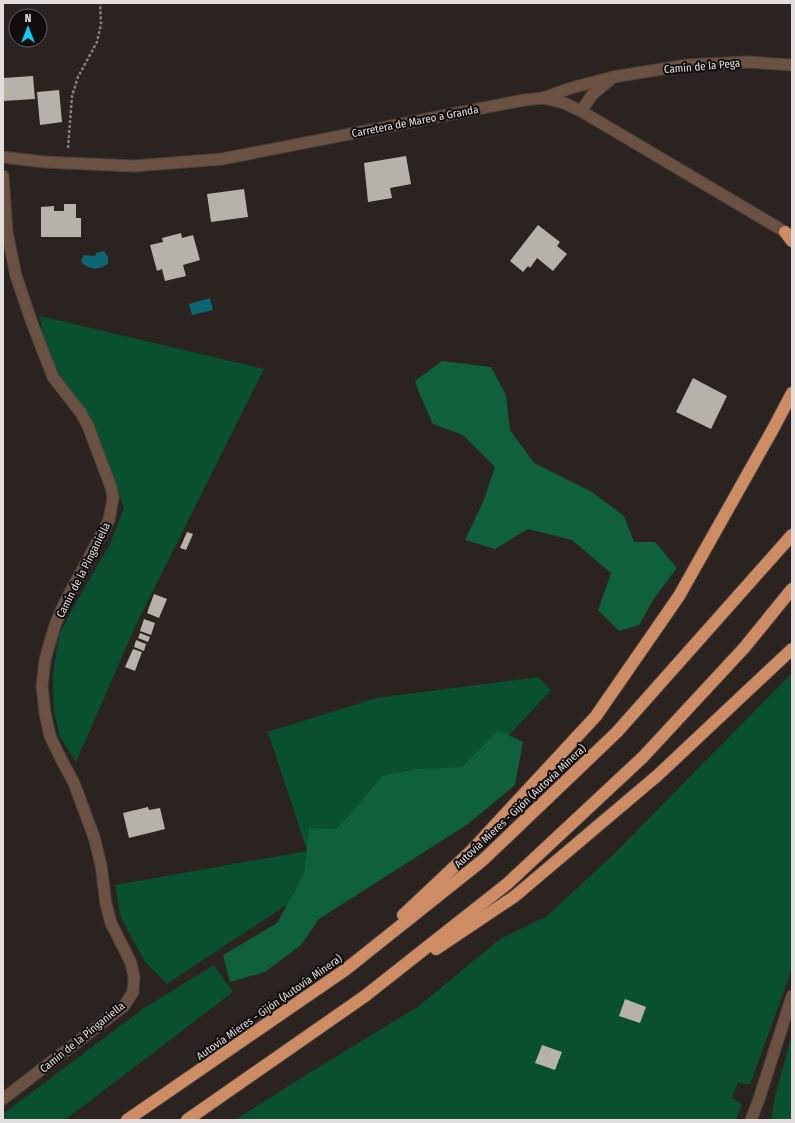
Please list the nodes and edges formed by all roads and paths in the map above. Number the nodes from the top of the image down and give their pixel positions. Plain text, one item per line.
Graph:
1 (100, 3) edge
2 (792, 65) edge
3 (613, 77) junction
4 (563, 91) junction
5 (543, 98) junction
6 (564, 103) junction
7 (581, 111) junction
8 (3, 157) edge
9 (67, 163) junction
10 (3, 176) edge
11 (790, 235) edge
12 (792, 393) edge
13 (792, 535) edge
14 (792, 589) edge
15 (792, 649) edge
16 (345, 970) junction
17 (365, 996) junction
18 (792, 996) edge
19 (3, 1099) edge
20 (127, 1120) edge
21 (187, 1120) edge
22 (751, 1120) edge

1 - 9 path
2 - 3 street, Camín de la Pega
3 - 4 street, Camín de la Pega
3 - 7 street
4 - 5 street, Camín de la Pega
4 - 6 street
5 - 6 street, Carretera de Mareo a Granda
5 - 9 street, Carretera de Mareo a Granda
6 - 7 street, Carretera de Mareo a Granda
7 - 11 street, Carretera de Mareo a Granda
8 - 9 street, Carretera de Mareo a Granda
10 - 19 street, Camín de la Pinganiella
12 - 16 highway
13 - 16 highway, Autovía Mieres - Gijón (Autovía Minera)
14 - 17 highway
15 - 17 highway
16 - 20 highway, Autovía Mieres - Gijón (Autovía Minera)
17 - 21 highway
18 - 22 street

